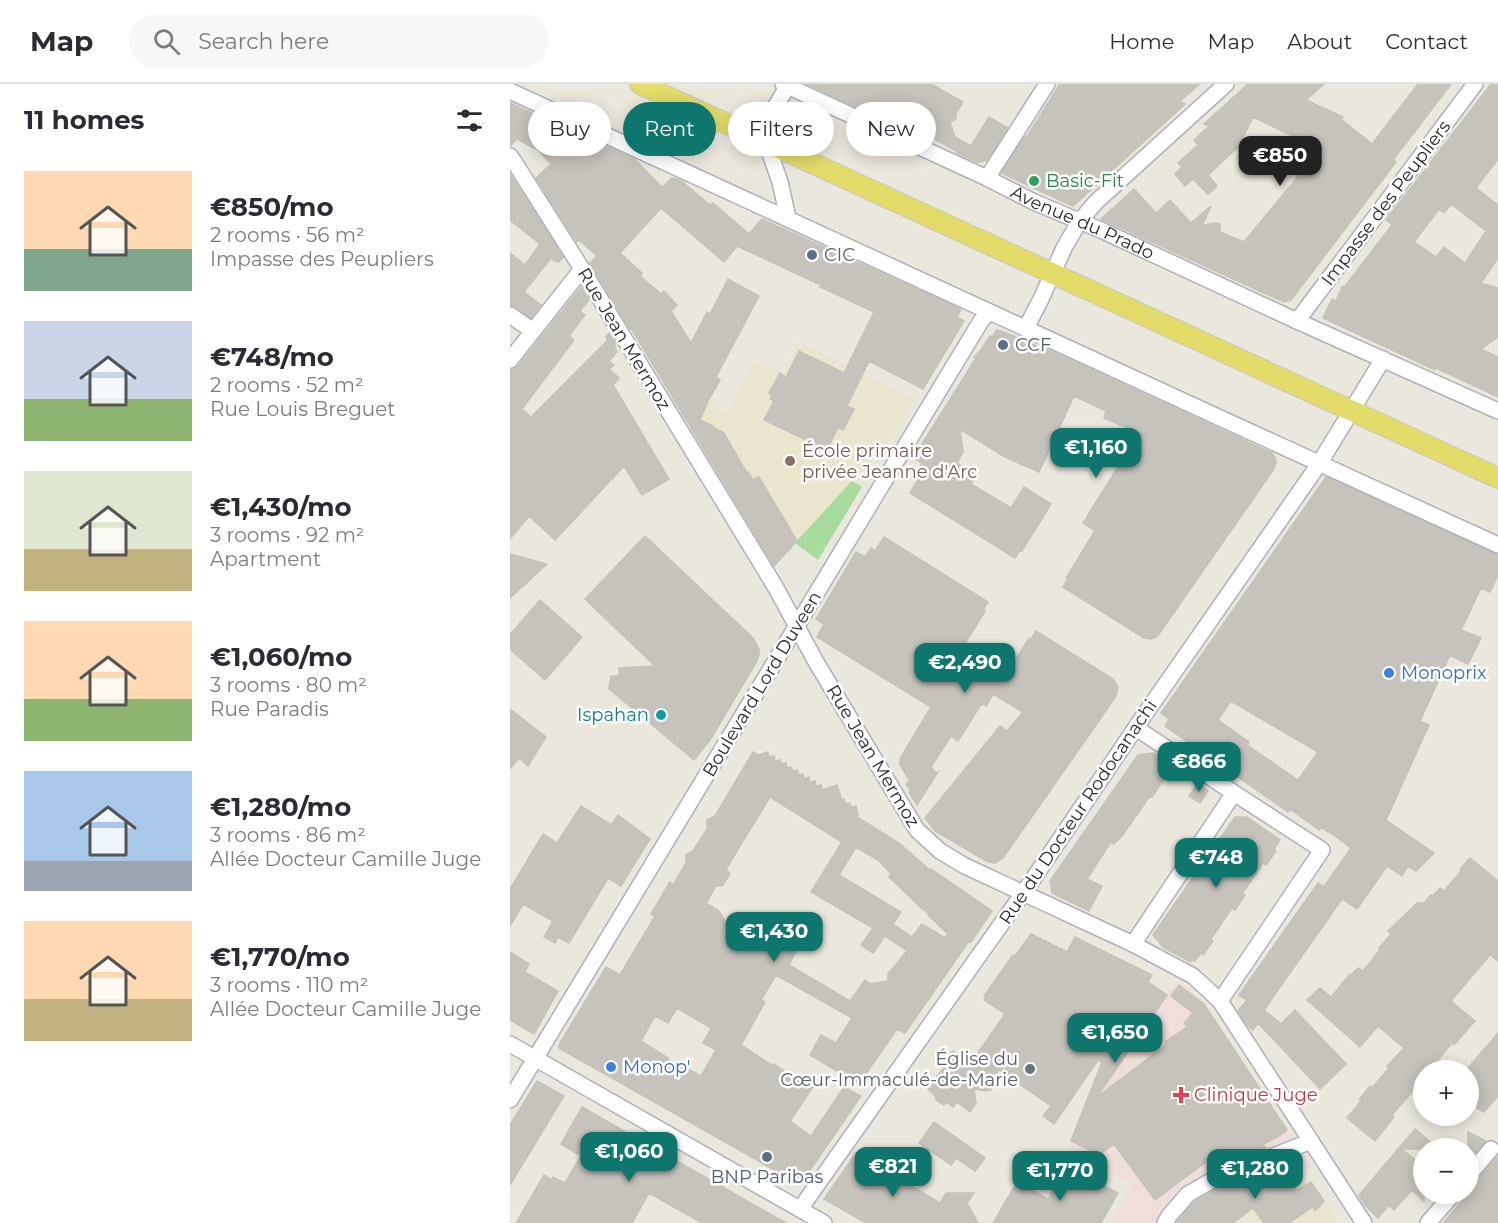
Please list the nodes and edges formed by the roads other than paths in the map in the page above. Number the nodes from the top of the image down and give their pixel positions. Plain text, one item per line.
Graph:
1 (640, 84) edge
2 (1047, 84) edge
3 (1226, 84) edge
4 (1475, 84) edge
5 (786, 85) edge
6 (510, 91) edge
7 (777, 102) edge
8 (728, 125) edge
9 (510, 156) edge
10 (771, 156) edge
11 (796, 156) edge
12 (987, 178) junction
13 (788, 218) junction
14 (1079, 222) junction
15 (582, 269) junction
16 (1053, 274) junction
17 (989, 312) junction
18 (510, 315) edge
19 (1297, 321) junction
20 (1026, 328) junction
21 (533, 331) junction
22 (1383, 359) junction
23 (510, 360) edge
24 (1351, 411) junction
25 (1498, 411) edge
26 (1319, 464) junction
27 (1498, 478) edge
28 (1498, 545) edge
29 (796, 626) junction
30 (1136, 728) junction
31 (1234, 793) junction
32 (1024, 892) junction
33 (1133, 944) junction
34 (1220, 1001) junction
35 (510, 1044) edge
36 (535, 1058) junction
37 (510, 1100) edge
38 (1311, 1141) junction
39 (1491, 1149) dead end
40 (1479, 1163) edge
41 (1444, 1204) edge
42 (800, 1209) junction
43 (824, 1223) edge
44 (1164, 1223) edge
45 (1364, 1223) edge
46 (1428, 1223) edge

1 - 8 main road
2 - 12 street
3 - 14 street
4 - 19 street, Impasse des Peupliers
5 - 7 street
5 - 12 street, Avenue du Prado
6 - 13 street
9 - 15 street, Rue Jean Mermoz
10 - 13 street
11 - 16 main road
12 - 14 street, Avenue du Prado
13 - 17 street
14 - 16 street
14 - 19 street, Avenue du Prado
15 - 21 street
15 - 29 street, Rue Jean Mermoz
16 - 20 street
16 - 24 main road
17 - 20 street
17 - 29 street, Boulevard Lord Duveen
18 - 21 street
19 - 22 street, Avenue du Prado
20 - 26 street
21 - 23 street
22 - 24 street
22 - 25 street, Avenue du Prado
24 - 26 street, Rue du Docteur Rodocanachi
24 - 27 main road
26 - 28 street
26 - 30 street, Rue du Docteur Rodocanachi
29 - 32 street, Rue Jean Mermoz
29 - 36 street, Boulevard Lord Duveen
30 - 31 street
30 - 32 street, Rue du Docteur Rodocanachi
31 - 33 street
31 - 34 street
32 - 33 street, Rue Jean Mermoz
32 - 42 street, Rue du Docteur Rodocanachi
33 - 34 street, Rue Jean Mermoz
34 - 38 street, Rue Jean Mermoz
35 - 36 street
36 - 37 street, Boulevard Lord Duveen
36 - 42 street
38 - 44 street
38 - 45 street, Rue Jean Mermoz
39 - 40 street
41 - 46 street
42 - 43 street

